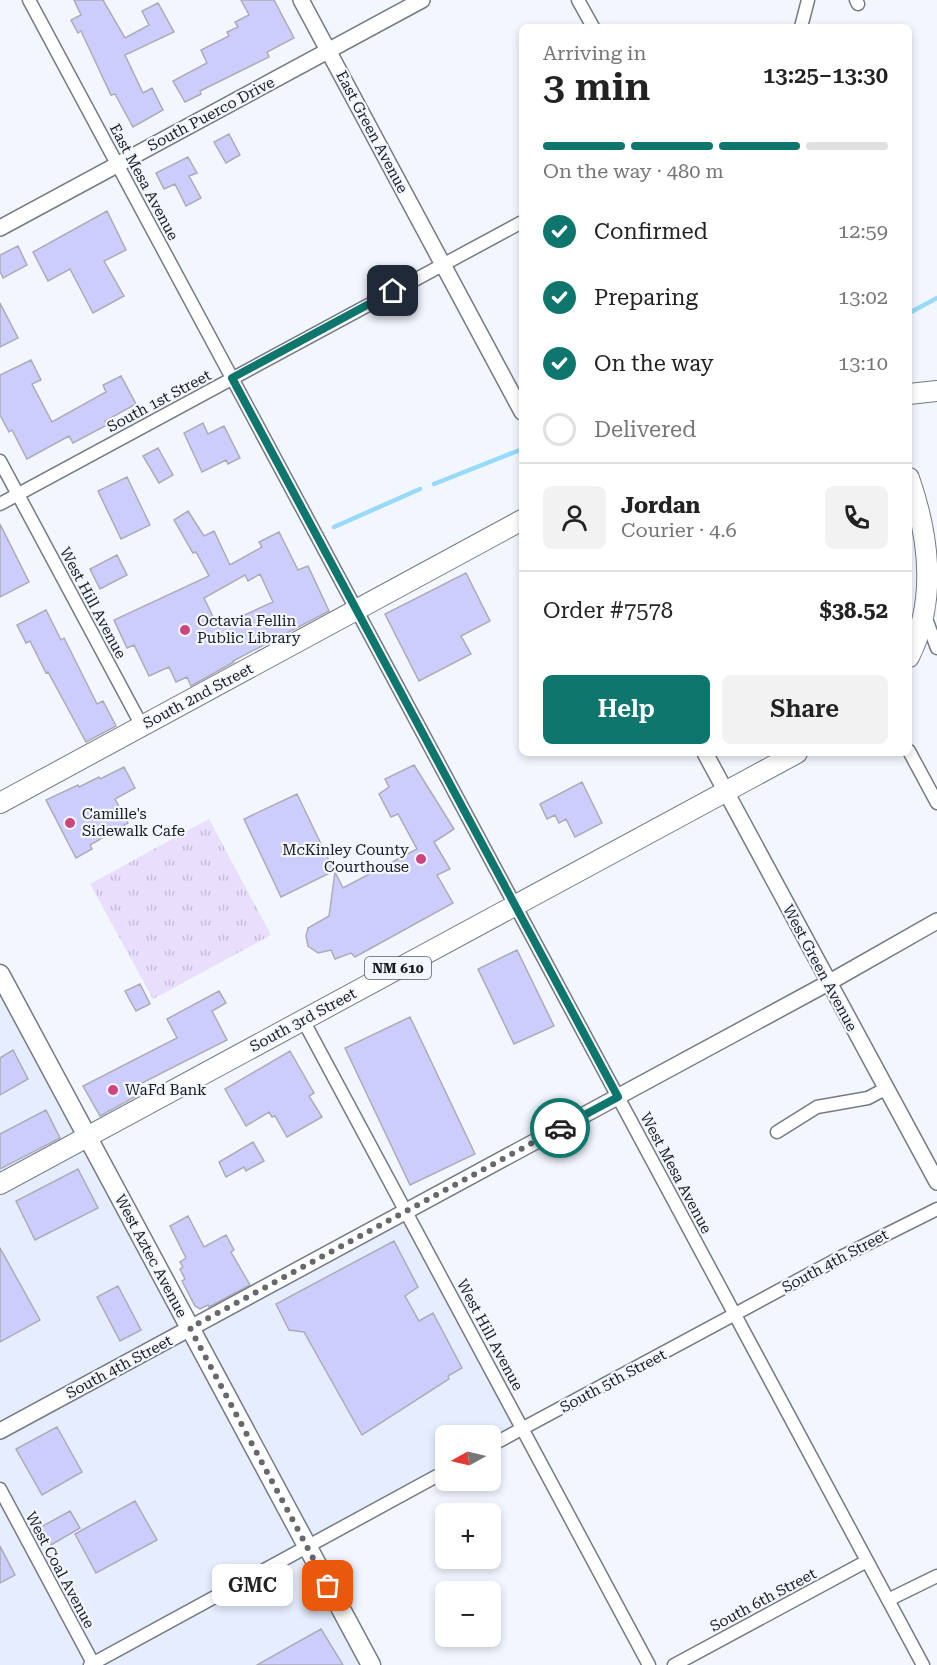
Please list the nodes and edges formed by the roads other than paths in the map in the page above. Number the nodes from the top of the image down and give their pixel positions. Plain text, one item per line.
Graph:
1 (29, 0) edge
2 (301, 0) edge
3 (422, 0) edge
4 (578, 0) edge
5 (808, 0) edge
6 (591, 24) edge
7 (802, 24) edge
8 (328, 51) junction
9 (117, 165) junction
10 (519, 224) edge
11 (0, 228) edge
12 (443, 264) junction
13 (232, 378) junction
14 (937, 391) edge
15 (912, 394) edge
16 (519, 406) edge
17 (0, 461) edge
18 (912, 487) edge
19 (18, 494) junction
20 (0, 504) edge
21 (519, 522) edge
22 (356, 610) junction
23 (925, 614) junction
24 (937, 648) edge
25 (912, 649) edge
26 (142, 726) junction
27 (707, 756) edge
28 (792, 756) edge
29 (912, 756) edge
30 (726, 792) junction
31 (0, 802) edge
32 (937, 803) edge
33 (515, 905) junction
34 (937, 921) edge
35 (0, 974) edge
36 (828, 983) junction
37 (303, 1020) junction
38 (885, 1089) junction
39 (618, 1097) junction
40 (777, 1132) dead end
41 (87, 1137) junction
42 (937, 1182) edge
43 (0, 1184) edge
44 (937, 1209) edge
45 (406, 1212) junction
46 (735, 1315) junction
47 (190, 1328) junction
48 (523, 1429) junction
49 (0, 1431) edge
50 (501, 1440) edge
51 (435, 1477) edge
52 (0, 1489) edge
53 (307, 1546) junction
54 (867, 1561) junction
55 (937, 1576) edge
56 (888, 1600) junction
57 (92, 1664) edge
58 (371, 1665) edge
59 (650, 1665) edge
60 (674, 1665) edge
61 (923, 1665) edge

1 - 9 street, East Mesa Avenue
2 - 8 street, East Green Avenue
3 - 8 street, South Puerco Drive
4 - 6 street
5 - 7 street
8 - 9 street, South Puerco Drive
8 - 12 street, East Green Avenue
9 - 11 street, South Puerco Drive
9 - 13 street, East Mesa Avenue
10 - 12 street, South 1st Street
12 - 13 street, South 1st Street
12 - 16 street
13 - 19 street, South 1st Street
13 - 22 street, West Mesa Avenue
14 - 15 main road
17 - 19 street, West Hill Avenue
18 - 23 main road
19 - 20 street, South 1st Street
19 - 26 street, West Hill Avenue
21 - 22 main road, South 2nd Street
22 - 26 main road, South 2nd Street
22 - 33 street, West Mesa Avenue
23 - 24 street
23 - 25 main road
26 - 31 main road, South 2nd Street
27 - 30 street, West Green Avenue
28 - 30 main road, South 3rd Street / NM 610
29 - 32 street
30 - 33 main road, South 3rd Street / NM 610
30 - 36 street, West Green Avenue
33 - 37 main road, South 3rd Street / NM 610
33 - 39 street, West Mesa Avenue
34 - 36 street
35 - 41 main road, West Aztec Avenue
36 - 38 street, West Green Avenue
36 - 39 street
37 - 41 main road, South 3rd Street / NM 610
37 - 45 street, West Hill Avenue
38 - 40 street
38 - 42 street, West Green Avenue
39 - 45 street, South 4th Street
39 - 46 street, West Mesa Avenue
41 - 43 main road, South 3rd Street / NM 610
41 - 47 main road, West Aztec Avenue
44 - 46 street, South 4th Street
45 - 47 street, South 4th Street
45 - 48 street, West Hill Avenue
46 - 48 street, South 5th Street
46 - 54 street, West Mesa Avenue
47 - 49 street, South 4th Street
47 - 53 main road, West Aztec Avenue
48 - 50 street, South 5th Street
48 - 59 street, West Hill Avenue
51 - 53 street
52 - 57 street, West Coal Avenue
53 - 57 street
53 - 58 main road, West Aztec Avenue
54 - 56 street, West Mesa Avenue
54 - 60 street, South 6th Street
55 - 56 street
56 - 61 street, West Mesa Avenue

